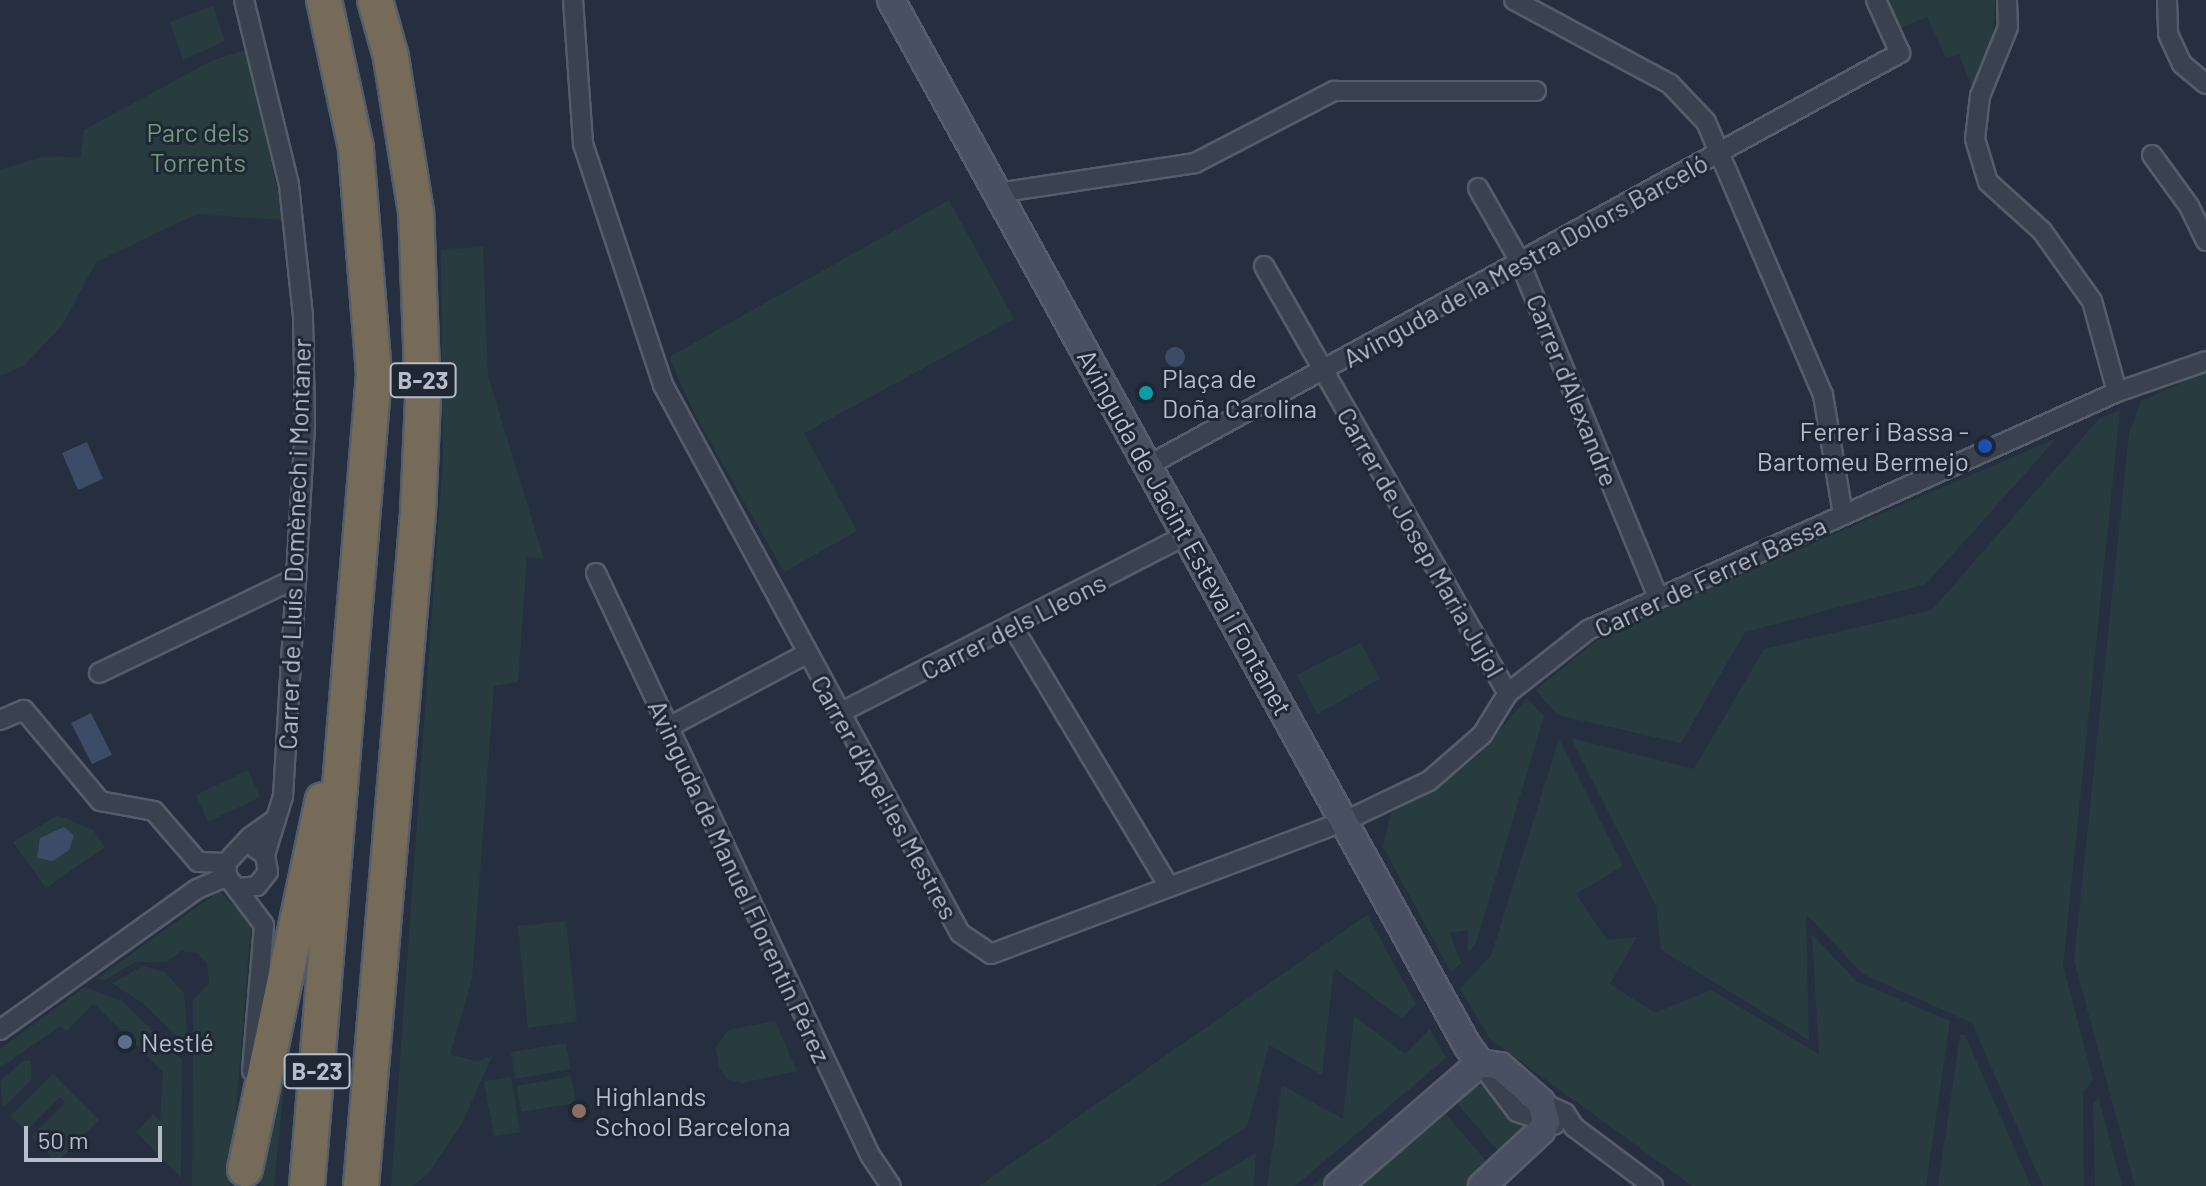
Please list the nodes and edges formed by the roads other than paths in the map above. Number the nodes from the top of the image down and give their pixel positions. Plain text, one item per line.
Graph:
1 (244, 0) edge
2 (324, 0) edge
3 (375, 0) edge
4 (573, 0) edge
5 (891, 0) edge
6 (1514, 0) edge
7 (1876, 0) edge
8 (2007, 0) edge
9 (2167, 0) edge
10 (2206, 84) edge
11 (1536, 91) dead end
12 (1723, 152) junction
13 (2152, 155) dead end
14 (1478, 188) dead end
15 (997, 193) junction
16 (2197, 207) edge
17 (2206, 241) edge
18 (1519, 260) junction
19 (1264, 266) dead end
20 (2206, 361) edge
21 (1323, 371) junction
22 (2117, 392) junction
23 (1149, 465) junction
24 (1843, 515) junction
25 (1187, 535) junction
26 (596, 573) dead end
27 (296, 578) junction
28 (1658, 597) junction
29 (1013, 627) junction
30 (806, 654) junction
31 (99, 673) dead end
32 (1508, 693) junction
33 (349, 694) junction
34 (838, 714) junction
35 (0, 720) edge
36 (667, 728) junction
37 (276, 819) junction
38 (1345, 821) junction
39 (239, 848) junction
40 (265, 855) junction
41 (231, 876) junction
42 (1169, 887) junction
43 (0, 1030) edge
44 (1480, 1063) junction
45 (1544, 1112) junction
46 (245, 1177) edge
47 (307, 1186) edge
48 (364, 1186) edge
49 (891, 1186) edge
50 (1338, 1186) edge
51 (1482, 1186) edge
52 (1653, 1186) edge

1 - 27 street, Carrer de Lluís Domènech i Montaner
2 - 33 highway, B-23
3 - 48 highway, B-23
4 - 30 street, Carrer d'Apel·les Mestres
5 - 15 street, Avinguda de Jacint Esteva i Fontanet
6 - 12 street
7 - 12 street, Avinguda de la Mestra Dolors Barceló
8 - 22 street
9 - 10 street
11 - 15 street
12 - 18 street, Avinguda de la Mestra Dolors Barceló
12 - 24 street
13 - 16 street
14 - 18 street, Carrer d'Alexandre
15 - 23 street, Avinguda de Jacint Esteva i Fontanet
16 - 17 street
18 - 21 street, Avinguda de la Mestra Dolors Barceló
18 - 28 street, Carrer d'Alexandre
19 - 21 street, Carrer de Josep Maria Jujol
20 - 22 street, Carrer de Ferrer Bassa
21 - 23 street, Avinguda de la Mestra Dolors Barceló
21 - 32 street, Carrer de Josep Maria Jujol
22 - 24 street, Carrer de Ferrer Bassa
23 - 25 street, Avinguda de Jacint Esteva i Fontanet
24 - 28 street, Carrer de Ferrer Bassa
25 - 29 street, Carrer dels Lleons
25 - 38 street, Avinguda de Jacint Esteva i Fontanet
26 - 36 street, Avinguda de Manuel Florentín Pérez
27 - 31 street
27 - 37 street, Carrer de Lluís Domènech i Montaner
28 - 32 street, Carrer de Ferrer Bassa
29 - 34 street, Carrer dels Lleons
29 - 42 street
30 - 34 street, Carrer d'Apel·les Mestres
30 - 36 street
32 - 38 street, Carrer de Ferrer Bassa
33 - 46 highway
33 - 47 highway, B-23
34 - 42 street, Carrer d'Apel·les Mestres
35 - 41 street
36 - 49 street, Avinguda de Manuel Florentín Pérez
37 - 39 street
37 - 40 street, Carrer de Lluís Domènech i Montaner
38 - 42 street, Carrer d'Apel·les Mestres
38 - 44 street, Avinguda de Jacint Esteva i Fontanet
39 - 40 street
39 - 41 street
40 - 41 street, Carrer de Lluís Domènech i Montaner
41 - 43 street
41 - 46 street
44 - 45 street
44 - 50 street
45 - 51 street
45 - 52 street

